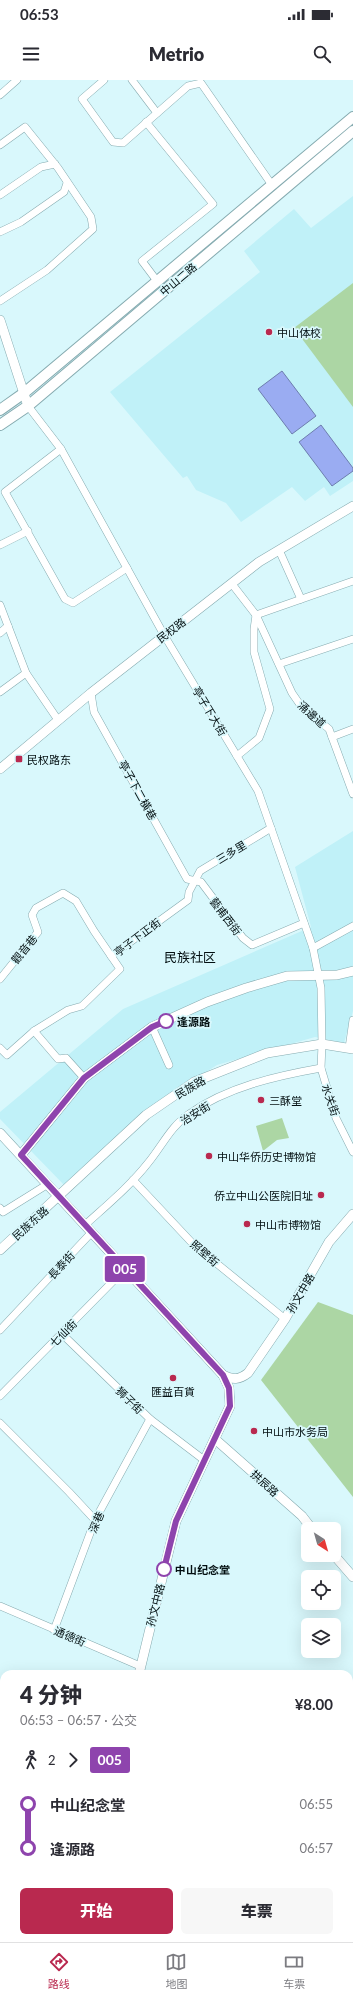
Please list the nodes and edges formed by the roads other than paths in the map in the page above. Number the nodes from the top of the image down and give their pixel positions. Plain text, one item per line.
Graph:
1 (16, 80) edge
2 (104, 80) edge
3 (132, 80) edge
4 (0, 95) edge
5 (157, 112) junction
6 (353, 117) edge
7 (146, 122) junction
8 (353, 131) edge
9 (0, 145) edge
10 (55, 164) junction
11 (67, 183) junction
12 (272, 185) junction
13 (0, 195) edge
14 (0, 232) edge
15 (157, 281) junction
16 (0, 301) edge
17 (0, 320) edge
18 (24, 393) junction
19 (28, 406) junction
20 (0, 410) edge
21 (0, 424) edge
22 (61, 449) junction
23 (353, 506) edge
24 (28, 531) junction
25 (0, 545) edge
26 (279, 550) junction
27 (127, 568) junction
28 (353, 581) edge
29 (232, 584) junction
30 (301, 599) junction
31 (0, 605) edge
32 (256, 615) junction
33 (8, 626) junction
34 (0, 633) edge
35 (164, 635) junction
36 (353, 639) edge
37 (279, 664) junction
38 (26, 673) junction
39 (0, 692) edge
40 (91, 693) junction
41 (58, 720) junction
42 (353, 729) edge
43 (332, 737) junction
44 (237, 756) junction
45 (0, 769) edge
46 (353, 794) edge
47 (271, 828) junction
48 (195, 881) junction
49 (304, 923) junction
50 (353, 926) edge
51 (313, 948) junction
52 (111, 956) junction
53 (353, 971) edge
54 (319, 975) junction
55 (0, 979) edge
56 (353, 1020) edge
57 (152, 1027) junction
58 (34, 1031) junction
59 (322, 1044) junction
60 (0, 1048) edge
61 (351, 1048) edge
62 (169, 1065) dead end
63 (320, 1068) junction
64 (84, 1078) junction
65 (0, 1133) edge
66 (353, 1152) edge
67 (21, 1155) junction
68 (133, 1180) junction
69 (48, 1184) junction
70 (59, 1196) junction
71 (2, 1210) edge
72 (353, 1214) edge
73 (89, 1229) junction
74 (0, 1250) edge
75 (125, 1269) junction
76 (285, 1319) junction
77 (0, 1330) edge
78 (62, 1334) junction
79 (223, 1375) junction
80 (0, 1396) edge
81 (150, 1419) junction
82 (0, 1423) edge
83 (215, 1439) junction
84 (204, 1460) junction
85 (95, 1520) junction
86 (307, 1522) edge
87 (341, 1562) edge
88 (353, 1577) edge
89 (0, 1606) edge
90 (54, 1630) junction
91 (140, 1670) edge

1 - 4 street
2 - 7 street
3 - 5 street
5 - 7 street
5 - 12 street
6 - 12 main road, 中山二路
7 - 15 street
8 - 19 main road, 中山二路
9 - 10 street
10 - 11 street
10 - 13 street
11 - 14 street
11 - 16 street
12 - 15 main road, 中山二路
15 - 18 main road, 中山二路
17 - 18 street
18 - 19 street
18 - 20 main road, 中山二路
19 - 21 main road, 中山二路
19 - 22 street, 亭子下大街
22 - 24 street
22 - 27 street, 亭子下大街
23 - 26 street, 民权路
24 - 25 street
24 - 27 street
26 - 29 street, 民权路
26 - 30 street
27 - 35 street, 亭子下大街
28 - 30 street
29 - 32 street, 涌邊道
29 - 35 street, 民权路
30 - 32 street
31 - 33 street
32 - 37 street, 涌邊道
32 - 44 street
33 - 34 street
33 - 38 street
35 - 40 street, 民权路
35 - 44 street, 亭子下大街
36 - 37 street
37 - 43 street, 涌邊道
38 - 39 street
38 - 41 street
40 - 41 street, 民权路
40 - 48 street, 亭子下二橫巷
41 - 45 street, 民权路
42 - 43 street
43 - 46 street, 涌邊道
44 - 47 street, 亭子下大街
47 - 48 street, 三多里
47 - 49 street, 亭子下大街
48 - 49 street, 藝甫西街
48 - 52 street, 亭子下正街
49 - 51 street, 亭子下大街
50 - 51 street
51 - 54 street, 亭子下大街
52 - 55 street, 觀音巷
52 - 58 street, 亭子下正街
53 - 54 street
54 - 57 street
54 - 59 street, 亭子下大街
56 - 61 street
57 - 62 street
57 - 64 street
58 - 60 street, 亭子下正街
58 - 64 street
59 - 61 street, 民族路
59 - 63 street, 水关街
59 - 70 street, 民族路
63 - 66 street, 水关街
63 - 68 street, 治安街
64 - 67 street
65 - 67 street
67 - 69 street
68 - 73 street, 治安街
68 - 76 street, 照壁街
69 - 70 street
69 - 71 street
70 - 73 street
70 - 74 street, 民族东路
72 - 76 street, 孙文中路
73 - 75 street
73 - 77 street, 長泰街
75 - 78 street, 七仙街
75 - 79 street
76 - 79 street, 孙文中路
78 - 80 street, 七仙街
78 - 81 street, 狮子街
79 - 83 street, 孙文中路
81 - 84 street, 狮子街
81 - 85 street, 深巷
82 - 85 street
83 - 84 street, 孙文中路
83 - 86 street, 拱辰路
84 - 91 street, 孙文中路
85 - 90 street, 深巷
87 - 88 street
89 - 90 street, 通德街
90 - 91 street, 通德街

